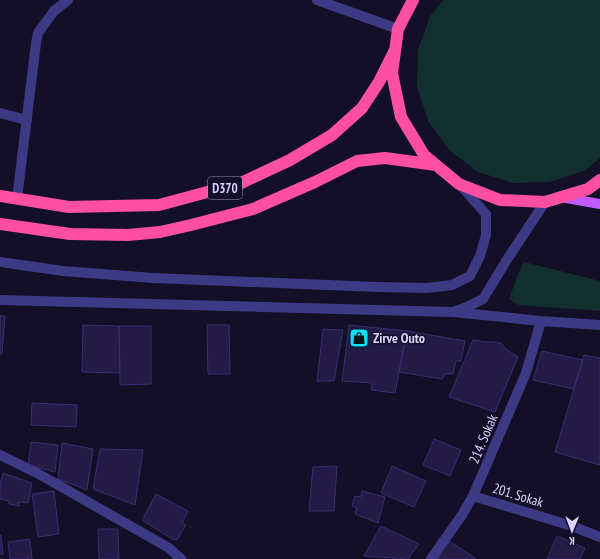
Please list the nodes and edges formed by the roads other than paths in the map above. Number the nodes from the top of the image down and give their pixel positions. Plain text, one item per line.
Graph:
1 (68, 0) edge
2 (317, 0) edge
3 (413, 0) edge
4 (398, 29) junction
5 (395, 50) junction
6 (0, 113) edge
7 (27, 120) junction
8 (436, 165) junction
9 (600, 180) edge
10 (458, 184) junction
11 (0, 196) edge
12 (561, 197) junction
13 (17, 199) junction
14 (545, 202) junction
15 (600, 204) edge
16 (0, 224) edge
17 (0, 262) edge
18 (0, 300) edge
19 (453, 312) junction
20 (541, 321) junction
21 (600, 325) edge
22 (0, 456) edge
23 (473, 496) junction
24 (600, 537) edge
25 (181, 559) edge
26 (431, 559) edge

1 - 7 street
2 - 4 street
3 - 4 highway
4 - 5 highway
5 - 8 highway
5 - 13 highway, D370
6 - 7 street
7 - 13 street
8 - 10 highway
8 - 16 highway, D370
9 - 12 highway
10 - 14 highway
10 - 17 street
11 - 13 highway, D370
12 - 14 highway
12 - 15 main road
14 - 19 street
18 - 19 street
19 - 20 street
20 - 21 street
20 - 23 street, 214. Sokak
22 - 25 street
23 - 24 street, 201. Sokak
23 - 26 street, 214. Sokak

